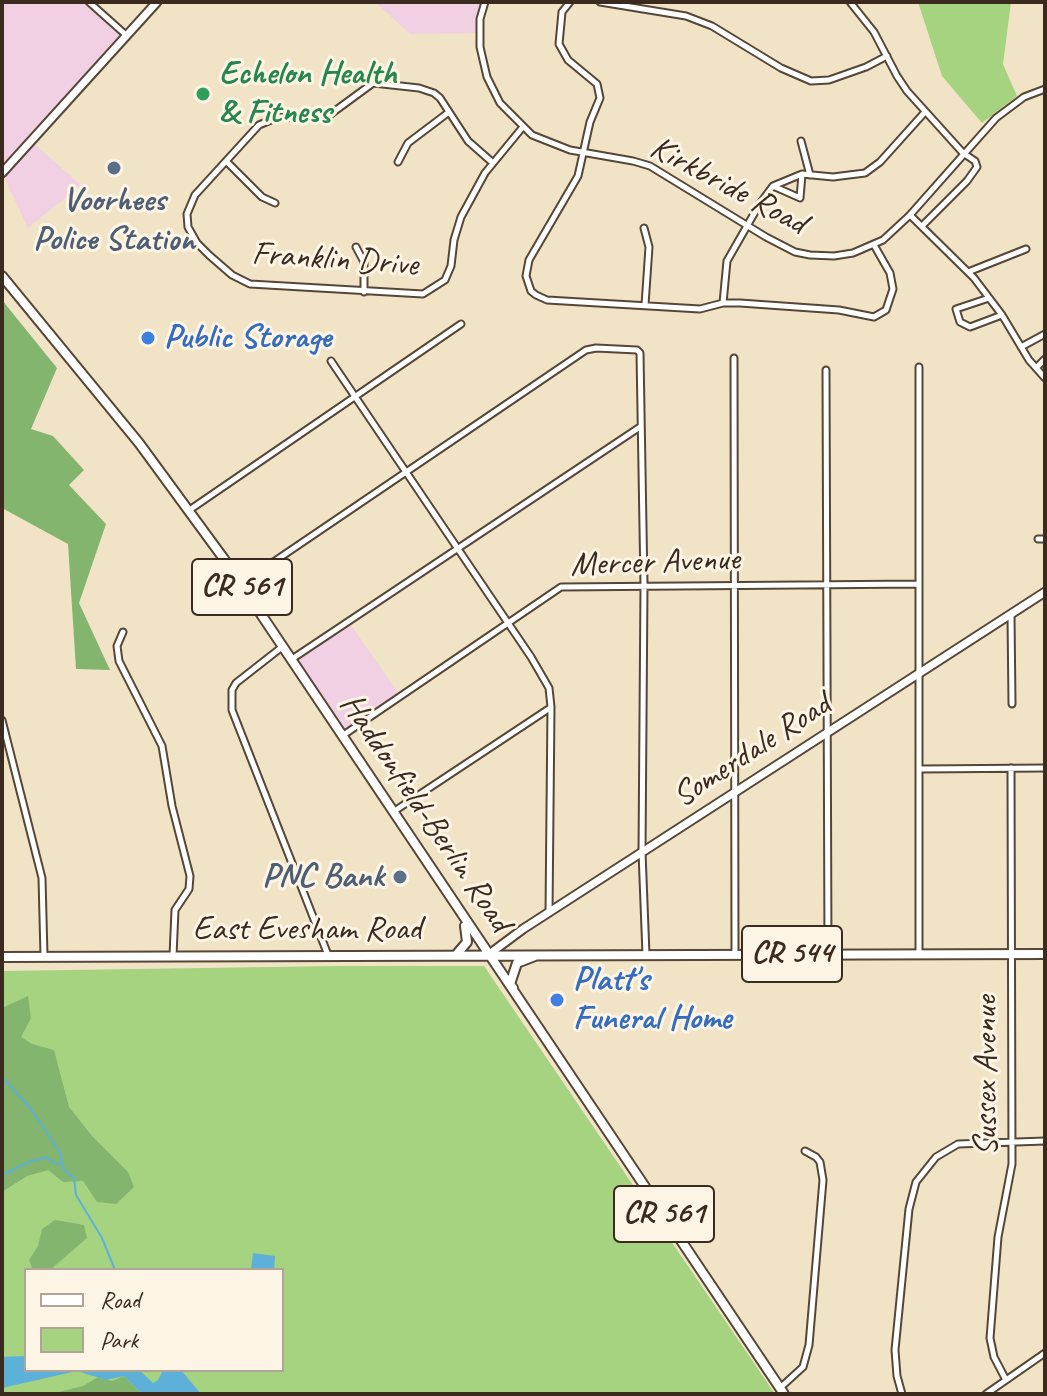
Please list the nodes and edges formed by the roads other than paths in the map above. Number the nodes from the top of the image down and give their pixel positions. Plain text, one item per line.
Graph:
1 (89, 2) edge
2 (157, 2) edge
3 (485, 2) edge
4 (570, 2) edge
5 (600, 2) edge
6 (852, 2) edge
7 (126, 35) junction
8 (887, 56) junction
9 (1045, 89) edge
10 (449, 112) junction
11 (925, 112) junction
12 (522, 128) junction
13 (801, 141) dead end
14 (583, 152) junction
15 (963, 153) junction
16 (226, 161) junction
17 (398, 162) dead end
18 (493, 163) junction
19 (2, 173) edge
20 (802, 174) junction
21 (810, 175) junction
22 (773, 186) junction
23 (275, 203) dead end
24 (910, 215) junction
25 (747, 226) junction
26 (922, 226) junction
27 (644, 228) dead end
28 (874, 245) junction
29 (356, 247) dead end
30 (1026, 249) dead end
31 (968, 272) junction
32 (2, 276) edge
33 (364, 292) junction
34 (989, 298) junction
35 (723, 303) junction
36 (645, 305) junction
37 (1002, 315) junction
38 (461, 324) dead end
39 (1045, 334) edge
40 (1021, 347) junction
41 (734, 358) dead end
42 (1045, 359) edge
43 (331, 361) dead end
44 (919, 367) dead end
45 (1036, 368) junction
46 (826, 370) dead end
47 (1045, 378) edge
48 (355, 395) junction
49 (641, 427) junction
50 (406, 470) junction
51 (188, 511) junction
52 (458, 547) junction
53 (241, 584) junction
54 (736, 584) junction
55 (827, 584) junction
56 (919, 584) junction
57 (644, 585) junction
58 (1045, 592) edge
59 (1011, 615) junction
60 (509, 623) junction
61 (123, 632) dead end
62 (282, 647) junction
63 (290, 659) junction
64 (920, 674) junction
65 (1012, 704) dead end
66 (551, 707) junction
67 (2, 720) edge
68 (828, 733) junction
69 (342, 736) junction
70 (1011, 768) junction
71 (1045, 768) edge
72 (920, 769) junction
73 (735, 793) junction
74 (393, 812) junction
75 (642, 852) junction
76 (549, 913) junction
77 (466, 922) junction
78 (735, 954) junction
79 (828, 954) junction
80 (919, 954) junction
81 (1045, 954) edge
82 (455, 955) junction
83 (488, 955) junction
84 (539, 955) junction
85 (646, 955) junction
86 (1012, 955) junction
87 (173, 956) junction
88 (329, 956) junction
89 (2, 957) edge
90 (44, 957) junction
91 (513, 992) junction
92 (1012, 1141) junction
93 (1045, 1141) edge
94 (805, 1151) dead end
95 (1045, 1353) edge
96 (1006, 1380) junction
97 (782, 1391) edge
98 (902, 1394) edge
99 (986, 1394) edge

1 - 7 street
2 - 7 main road
3 - 12 street
4 - 14 street
5 - 8 street
6 - 8 street
7 - 19 main road
8 - 11 street
9 - 15 street, Kirkbride Road
10 - 16 street, Franklin Drive
10 - 17 street
10 - 18 street, Franklin Drive
11 - 15 street
11 - 21 street
12 - 14 street, Kirkbride Road
12 - 18 street, Franklin Drive
13 - 21 street
14 - 25 street, Kirkbride Road
14 - 36 street
15 - 24 street, Kirkbride Road
15 - 26 street
16 - 23 street
16 - 33 street, Franklin Drive
18 - 33 street, Franklin Drive
20 - 21 street
20 - 22 street
20 - 22 street
22 - 25 street
24 - 26 street
24 - 28 street, Kirkbride Road
25 - 28 street, Kirkbride Road
25 - 35 street
26 - 31 street
27 - 36 street
28 - 35 street
29 - 33 street
30 - 31 street
31 - 34 street
32 - 51 main road, Haddonfield-Berlin Road / CR 561
34 - 37 street
34 - 37 street
35 - 36 street
37 - 40 street
38 - 48 street
39 - 40 street
40 - 45 street
41 - 54 street
42 - 45 street
43 - 48 street
44 - 56 street
45 - 47 street
46 - 55 street
48 - 50 street
48 - 51 street
49 - 50 street
49 - 52 street
49 - 57 street
50 - 52 street
50 - 53 street
51 - 53 main road, Haddonfield-Berlin Road / CR 561
52 - 60 street
52 - 63 street
53 - 62 main road, Haddonfield-Berlin Road / CR 561
54 - 55 street, Mercer Avenue
54 - 57 street, Mercer Avenue
54 - 73 street
55 - 56 street, Mercer Avenue
55 - 68 street
56 - 64 street
57 - 60 street, Mercer Avenue
57 - 75 street
58 - 59 main road, Somerdale Road
59 - 64 main road, Somerdale Road
59 - 65 street
60 - 66 street
60 - 69 street, Mercer Avenue
61 - 87 street
62 - 63 main road, Haddonfield-Berlin Road / CR 561
62 - 88 street
63 - 69 main road, Haddonfield-Berlin Road / CR 561
64 - 68 main road, Somerdale Road
64 - 72 street
66 - 74 street
66 - 76 street
67 - 90 street
68 - 73 main road, Somerdale Road
68 - 79 street
69 - 74 main road, Haddonfield-Berlin Road / CR 561
70 - 71 street
70 - 72 street
70 - 86 street, Sussex Avenue
72 - 80 street
73 - 75 main road, Somerdale Road
73 - 78 street
74 - 77 main road, Haddonfield-Berlin Road / CR 561
75 - 76 main road, Somerdale Road
75 - 85 street
76 - 83 main road, Somerdale Road
77 - 82 main road
77 - 83 main road, Haddonfield-Berlin Road / CR 561
78 - 79 main road, East Evesham Road / CR 544
78 - 85 main road, East Evesham Road / CR 544
79 - 80 main road, East Evesham Road / CR 544
80 - 86 main road, East Evesham Road / CR 544
81 - 86 main road, East Evesham Road / CR 544
82 - 83 main road, East Evesham Road / CR 544
82 - 88 main road, East Evesham Road / CR 544
83 - 84 main road, East Evesham Road / CR 544
83 - 91 main road, Haddonfield-Berlin Road / CR 561
84 - 85 main road, East Evesham Road / CR 544
84 - 91 main road
86 - 92 street, Sussex Avenue
87 - 88 main road, East Evesham Road / CR 544
87 - 90 main road, East Evesham Road / CR 544
89 - 90 main road, East Evesham Road / CR 544
91 - 97 main road, Haddonfield-Berlin Road / CR 561
92 - 93 street
92 - 96 street, Sussex Avenue
92 - 98 street
94 - 97 street
95 - 96 street
96 - 99 street

